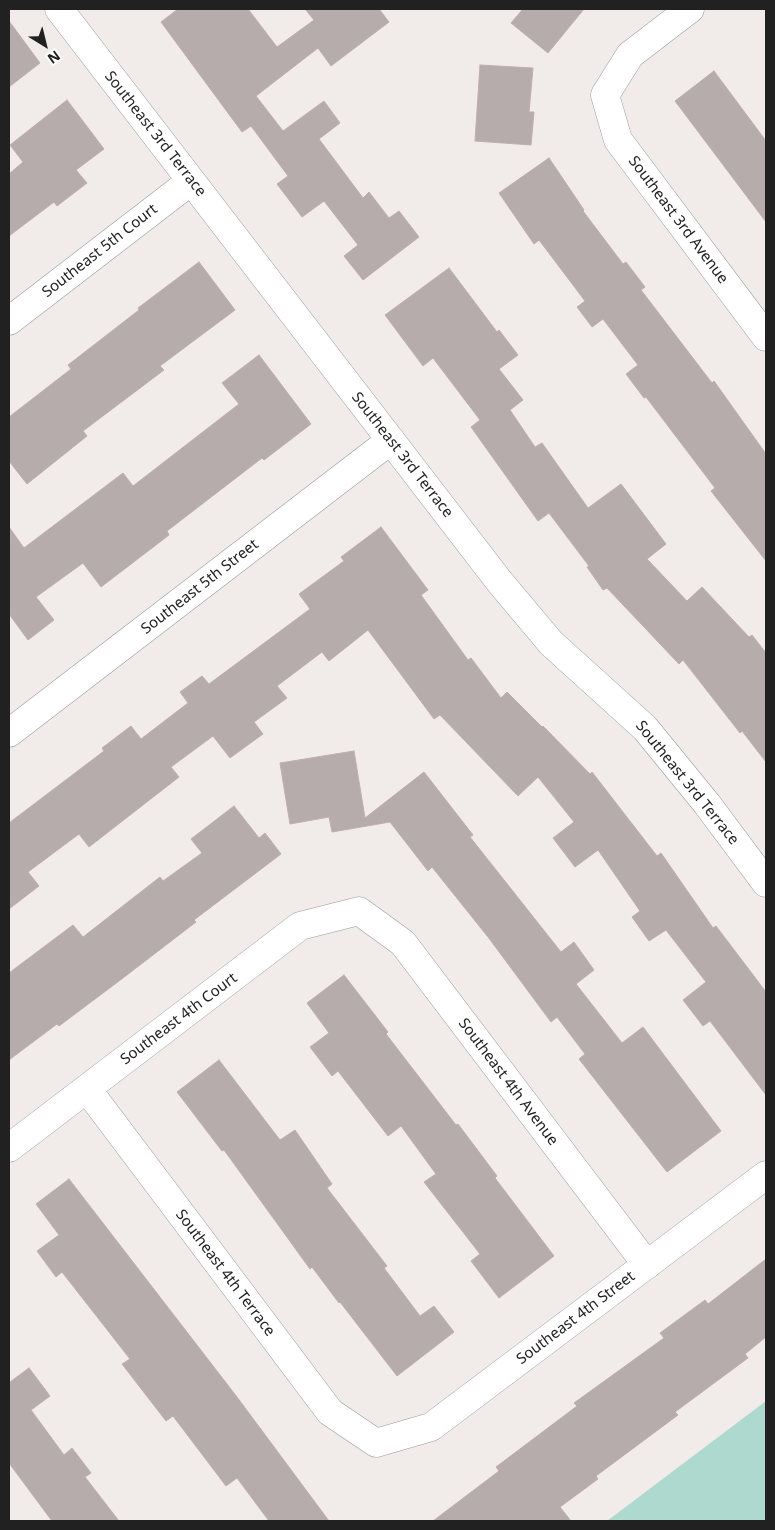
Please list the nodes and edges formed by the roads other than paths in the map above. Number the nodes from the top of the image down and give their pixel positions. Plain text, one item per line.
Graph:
1 (59, 9) edge
2 (690, 9) edge
3 (191, 181) junction
4 (9, 321) edge
5 (766, 337) edge
6 (390, 440) junction
7 (9, 733) edge
8 (766, 883) edge
9 (359, 910) joint
10 (87, 1089) junction
11 (9, 1148) edge
12 (766, 1175) edge
13 (647, 1264) junction
14 (376, 1443) joint

1 - 3 street, Southeast 3rd Terrace
2 - 5 street, Southeast 3rd Avenue
3 - 4 street, Southeast 5th Court
3 - 6 street, Southeast 3rd Terrace
6 - 7 street, Southeast 5th Street
6 - 8 street, Southeast 3rd Terrace
9 - 10 street, Southeast 4th Court
9 - 13 street, Southeast 4th Avenue
10 - 11 street, Southeast 4th Court
10 - 14 street, Southeast 4th Terrace
12 - 13 street, Southeast 4th Street
13 - 14 street, Southeast 4th Street

